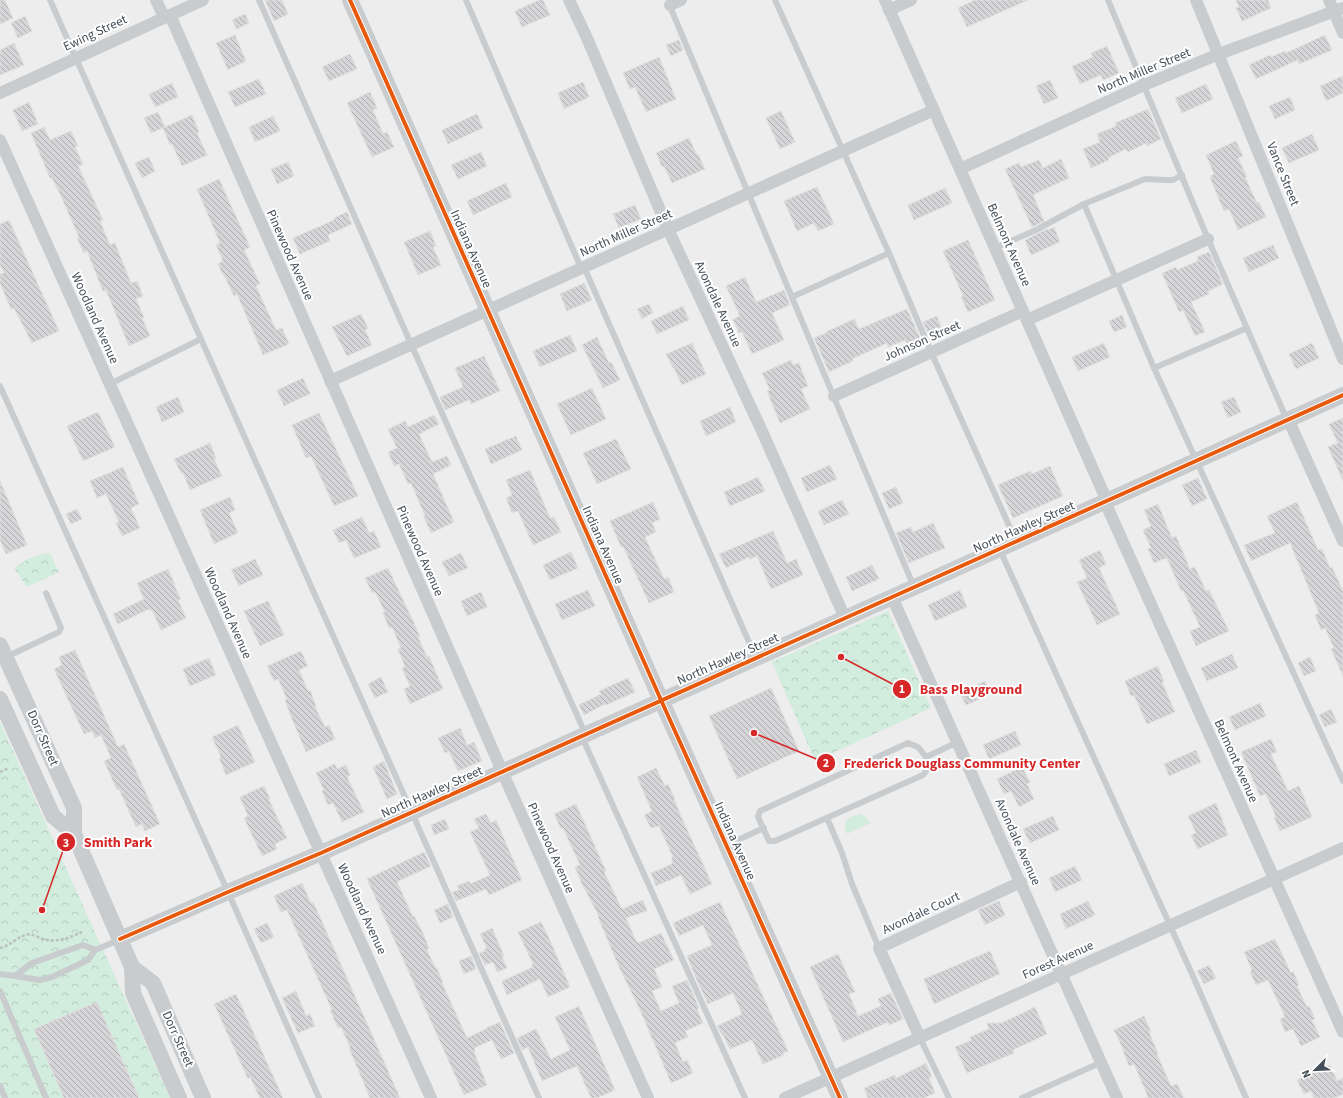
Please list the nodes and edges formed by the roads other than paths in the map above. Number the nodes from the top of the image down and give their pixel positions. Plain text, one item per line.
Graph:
1 (50, 0) edge
2 (156, 0) edge
3 (202, 0) edge
4 (259, 0) edge
5 (350, 0) edge
6 (466, 0) edge
7 (569, 0) edge
8 (682, 0) edge
9 (775, 0) edge
10 (911, 0) edge
11 (1108, 0) edge
12 (1196, 0) edge
13 (1329, 0) edge
14 (669, 3) edge
15 (887, 5) edge
16 (1338, 10) edge
17 (167, 16) junction
18 (1343, 33) edge
19 (1219, 54) junction
20 (76, 58) junction
21 (1144, 84) junction
22 (0, 92) edge
23 (934, 110) junction
24 (0, 140) edge
25 (843, 151) junction
26 (960, 169) junction
27 (1182, 175) junction
28 (748, 194) junction
29 (1084, 204) junction
30 (668, 229) junction
31 (1208, 239) junction
32 (995, 248) junction
33 (889, 253) junction
34 (583, 267) junction
35 (1116, 280) junction
36 (792, 297) junction
37 (487, 310) junction
38 (1025, 316) junction
39 (1246, 328) junction
40 (201, 339) junction
41 (411, 344) junction
42 (931, 352) junction
43 (1343, 359) edge
44 (1154, 368) junction
45 (330, 381) junction
46 (110, 384) junction
47 (0, 386) edge
48 (1343, 394) edge
49 (834, 396) junction
50 (1287, 420) junction
51 (1196, 461) junction
52 (1106, 501) junction
53 (1016, 541) junction
54 (1343, 541) edge
55 (999, 549) junction
56 (914, 587) junction
57 (46, 593) dead end
58 (892, 597) junction
59 (845, 618) junction
60 (3, 651) edge
61 (756, 658) junction
62 (0, 699) edge
63 (661, 700) junction
64 (583, 735) junction
65 (958, 742) junction
66 (926, 757) junction
67 (502, 771) junction
68 (1343, 781) edge
69 (412, 812) junction
70 (826, 818) junction
71 (764, 828) junction
72 (74, 834) junction
73 (726, 846) junction
74 (1343, 848) edge
75 (321, 853) junction
76 (1275, 879) junction
77 (1020, 882) junction
78 (228, 892) junction
79 (1170, 926) junction
80 (120, 939) junction
81 (879, 948) junction
82 (95, 950) junction
83 (132, 967) junction
84 (0, 974) edge
85 (1062, 974) junction
86 (15, 976) junction
87 (0, 991) edge
88 (1343, 1032) edge
89 (920, 1038) junction
90 (1102, 1062) junction
91 (830, 1078) junction
92 (0, 1086) edge
93 (5, 1098) edge
94 (46, 1098) edge
95 (179, 1098) edge
96 (203, 1098) edge
97 (319, 1098) edge
98 (432, 1098) edge
99 (540, 1098) edge
100 (648, 1098) edge
101 (745, 1098) edge
102 (785, 1098) edge
103 (840, 1098) edge
104 (949, 1098) edge
105 (1022, 1098) edge
106 (1117, 1098) edge
107 (1246, 1098) edge

1 - 20 lane
2 - 17 street, Pinewood Avenue
3 - 17 street, Ewing Street
4 - 41 lane
5 - 37 street, Indiana Avenue
6 - 34 lane
7 - 30 street, Avondale Avenue
8 - 14 street
9 - 25 lane
10 - 15 street
11 - 21 lane
12 - 19 street, Vance Street
13 - 16 street
14 - 28 lane
15 - 23 street, Belmont Avenue
16 - 18 street
16 - 19 street, North Miller Street
17 - 20 street, Ewing Street
17 - 45 street, Pinewood Avenue
19 - 21 street, North Miller Street
19 - 43 street, Vance Street
20 - 22 street, Ewing Street
20 - 40 lane
21 - 26 street, North Miller Street
21 - 27 lane
23 - 25 street, North Miller Street
23 - 26 street, Belmont Avenue
24 - 46 street, Woodland Avenue
25 - 28 street, North Miller Street
25 - 33 lane
26 - 32 street, Belmont Avenue
27 - 29 lane
27 - 31 lane
28 - 30 street, North Miller Street
28 - 36 lane
29 - 32 lane
29 - 35 lane
30 - 34 street, North Miller Street
30 - 59 street, Avondale Avenue
31 - 35 street, Johnson Street
31 - 39 lane
32 - 38 street, Belmont Avenue
33 - 36 lane
33 - 42 lane
34 - 37 street, North Miller Street
34 - 61 lane
35 - 38 street, Johnson Street
35 - 44 lane
36 - 49 lane
37 - 41 street, North Miller Street
37 - 63 street, Indiana Avenue
38 - 42 street, Johnson Street
38 - 52 street, Belmont Avenue
39 - 44 lane
39 - 50 lane
40 - 46 lane
40 - 69 lane
41 - 45 street, North Miller Street
41 - 64 lane
42 - 49 street, Johnson Street
42 - 53 lane
44 - 51 lane
45 - 67 street, Pinewood Avenue
46 - 75 street, Woodland Avenue
47 - 78 lane
48 - 50 street, North Hawley Street
49 - 56 lane
50 - 51 street, North Hawley Street
50 - 54 street
51 - 52 street, North Hawley Street
51 - 68 lane
52 - 53 street, North Hawley Street
52 - 76 street, Belmont Avenue
53 - 55 street, North Hawley Street
55 - 56 street, North Hawley Street
55 - 79 lane
56 - 58 street, North Hawley Street
57 - 60 lane
58 - 59 street, North Hawley Street
58 - 65 street, Avondale Avenue
59 - 61 street, North Hawley Street
60 - 72 street, Dorr Street
61 - 63 street, North Hawley Street
62 - 72 street, Dorr Street
63 - 64 street, North Hawley Street
63 - 73 street, Indiana Avenue
64 - 67 street, North Hawley Street
64 - 101 lane
65 - 66 lane
65 - 77 street, Avondale Avenue
66 - 70 lane
66 - 71 lane
67 - 69 street, North Hawley Street
67 - 100 street, Pinewood Avenue
69 - 75 street, North Hawley Street
69 - 99 lane
70 - 71 lane
70 - 81 lane
71 - 73 lane
72 - 80 street, Dorr Street
73 - 91 street, Indiana Avenue
74 - 76 street, Forest Avenue
75 - 78 street, North Hawley Street
75 - 98 street, Woodland Avenue
76 - 79 street, Forest Avenue
76 - 88 street, Belmont Avenue
77 - 81 street, Avondale Court
77 - 85 street, Avondale Avenue
78 - 80 street, North Hawley Street
78 - 97 lane
79 - 85 street, Forest Avenue
79 - 107 lane
80 - 82 lane
80 - 83 street, Dorr Street
81 - 89 street, Avondale Court
82 - 86 lane
82 - 86 lane
83 - 95 street, Dorr Street
83 - 96 street, Dorr Street
84 - 86 lane
85 - 89 street, Forest Avenue
85 - 90 street, Avondale Avenue
87 - 94 lane
89 - 91 street, Forest Avenue
89 - 104 lane
90 - 105 lane
90 - 106 street, Avondale Avenue
91 - 102 street, Forest Avenue
91 - 103 street, Indiana Avenue
92 - 93 lane

